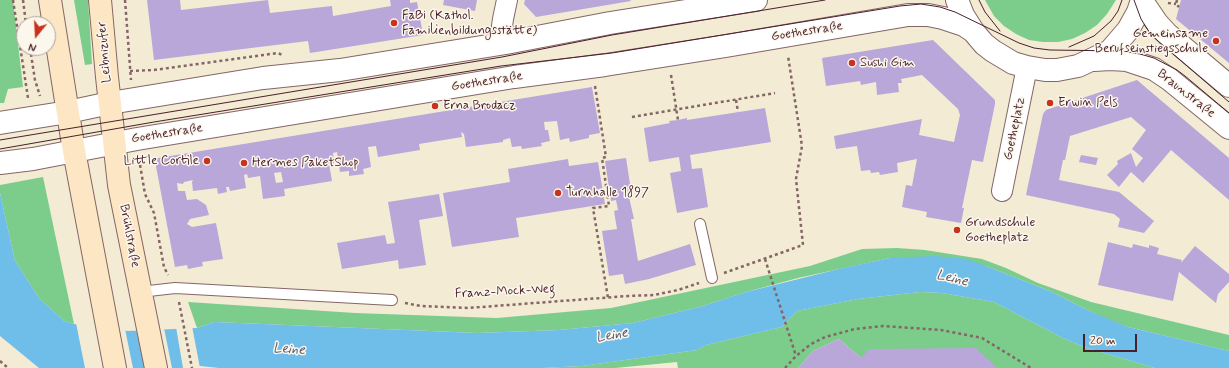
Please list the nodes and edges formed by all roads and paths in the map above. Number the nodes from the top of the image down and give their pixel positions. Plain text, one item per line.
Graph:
1 (12, 0) edge
2 (23, 0) edge
3 (50, 0) edge
4 (100, 0) edge
5 (125, 0) edge
6 (507, 0) edge
7 (756, 0) edge
8 (957, 0) edge
9 (1177, 0) edge
10 (1142, 1) edge
11 (1180, 7) dead end
12 (25, 16) edge
13 (973, 31) junction
14 (784, 36) junction
15 (506, 43) junction
16 (278, 53) dead end
17 (31, 56) edge
18 (1094, 60) junction
19 (1028, 67) junction
20 (671, 75) dead end
21 (35, 80) dead end
22 (594, 82) dead end
23 (1229, 86) edge
24 (775, 93) dead end
25 (28, 96) dead end
26 (736, 100) junction
27 (110, 103) junction
28 (676, 109) junction
29 (68, 112) junction
30 (738, 112) dead end
31 (632, 117) dead end
32 (678, 120) dead end
33 (3, 123) edge
34 (1229, 128) edge
35 (114, 143) junction
36 (74, 151) junction
37 (139, 161) dead end
38 (7, 162) edge
39 (1002, 191) dead end
40 (700, 224) dead end
41 (765, 259) junction
42 (712, 278) junction
43 (175, 288) junction
44 (140, 292) junction
45 (608, 298) junction
46 (392, 300) joint
47 (796, 356) junction
48 (0, 362) edge
49 (8, 368) edge
50 (115, 368) edge
51 (156, 368) edge
52 (192, 368) edge
53 (785, 368) edge
54 (1032, 368) edge

1 - 25 path
2 - 12 path
3 - 29 main road
4 - 27 main road, Leibnizufer
5 - 16 path
6 - 15 street
7 - 15 street
8 - 13 street
9 - 11 path
10 - 18 street
10 - 23 street
13 - 14 street, Goethestraße
13 - 19 street
14 - 35 street, Goethestraße
14 - 41 path, Franz-Mock-Weg
15 - 27 street
17 - 21 path
18 - 19 street
18 - 34 street, Braunstraße
19 - 39 street, Goetheplatz
20 - 28 path
22 - 45 path
24 - 26 path
26 - 28 path
26 - 30 path
27 - 29 street
27 - 35 main road, Brühlstraße
28 - 31 path
28 - 32 path
29 - 33 street
29 - 36 main road
35 - 36 street, Goethestraße
35 - 44 main road, Brühlstraße
36 - 38 street, Goethestraße
36 - 50 main road
37 - 43 path
40 - 42 lane
41 - 42 path, Franz-Mock-Weg
41 - 47 path
42 - 45 path, Franz-Mock-Weg
43 - 44 lane
43 - 46 lane
43 - 52 path
44 - 51 main road, Brühlstraße
45 - 46 path, Franz-Mock-Weg
47 - 53 path
47 - 54 path
48 - 49 path

